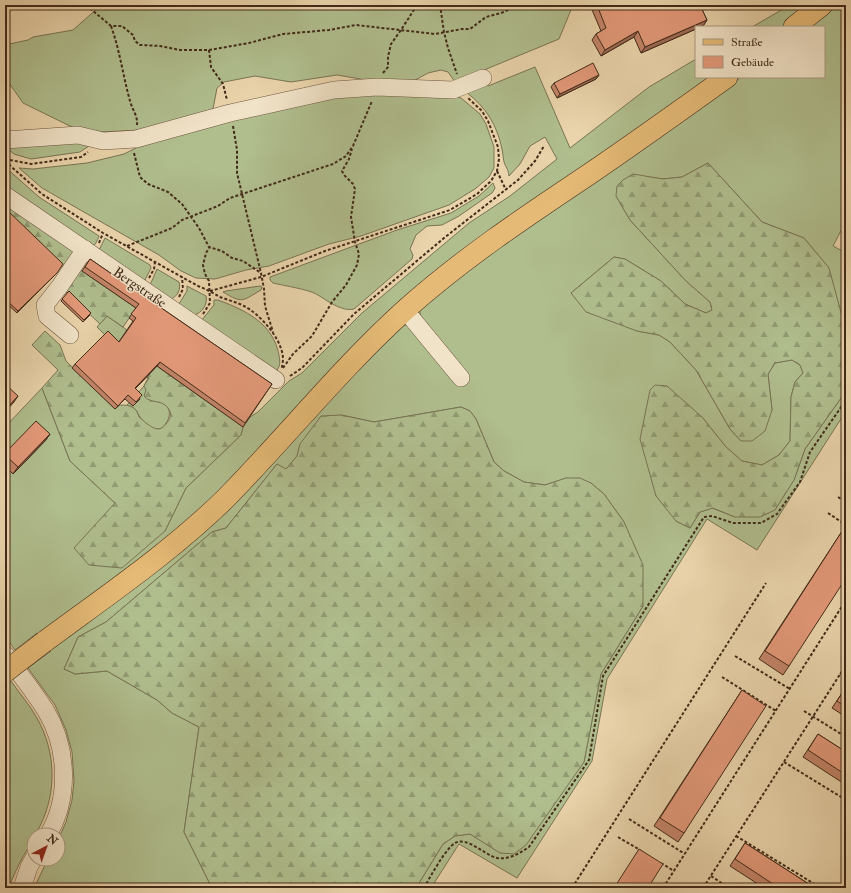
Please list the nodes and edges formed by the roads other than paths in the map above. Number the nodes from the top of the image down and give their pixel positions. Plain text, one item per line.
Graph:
1 (822, 5) edge
2 (795, 26) edge
3 (483, 78) dead end
4 (726, 78) edge
5 (5, 140) edge
6 (5, 195) edge
7 (85, 250) junction
8 (405, 310) junction
9 (70, 335) dead end
10 (279, 375) road end
11 (461, 378) dead end
12 (5, 654) edge
13 (5, 672) edge
14 (52, 827) edge
15 (29, 867) edge
16 (22, 888) edge

1 - 2 main road
3 - 5 street
4 - 8 main road
6 - 7 street, Bergstraße
7 - 9 street
7 - 10 street, Bergstraße
8 - 11 street
8 - 13 main road, bridge
12 - 14 street
15 - 16 street

